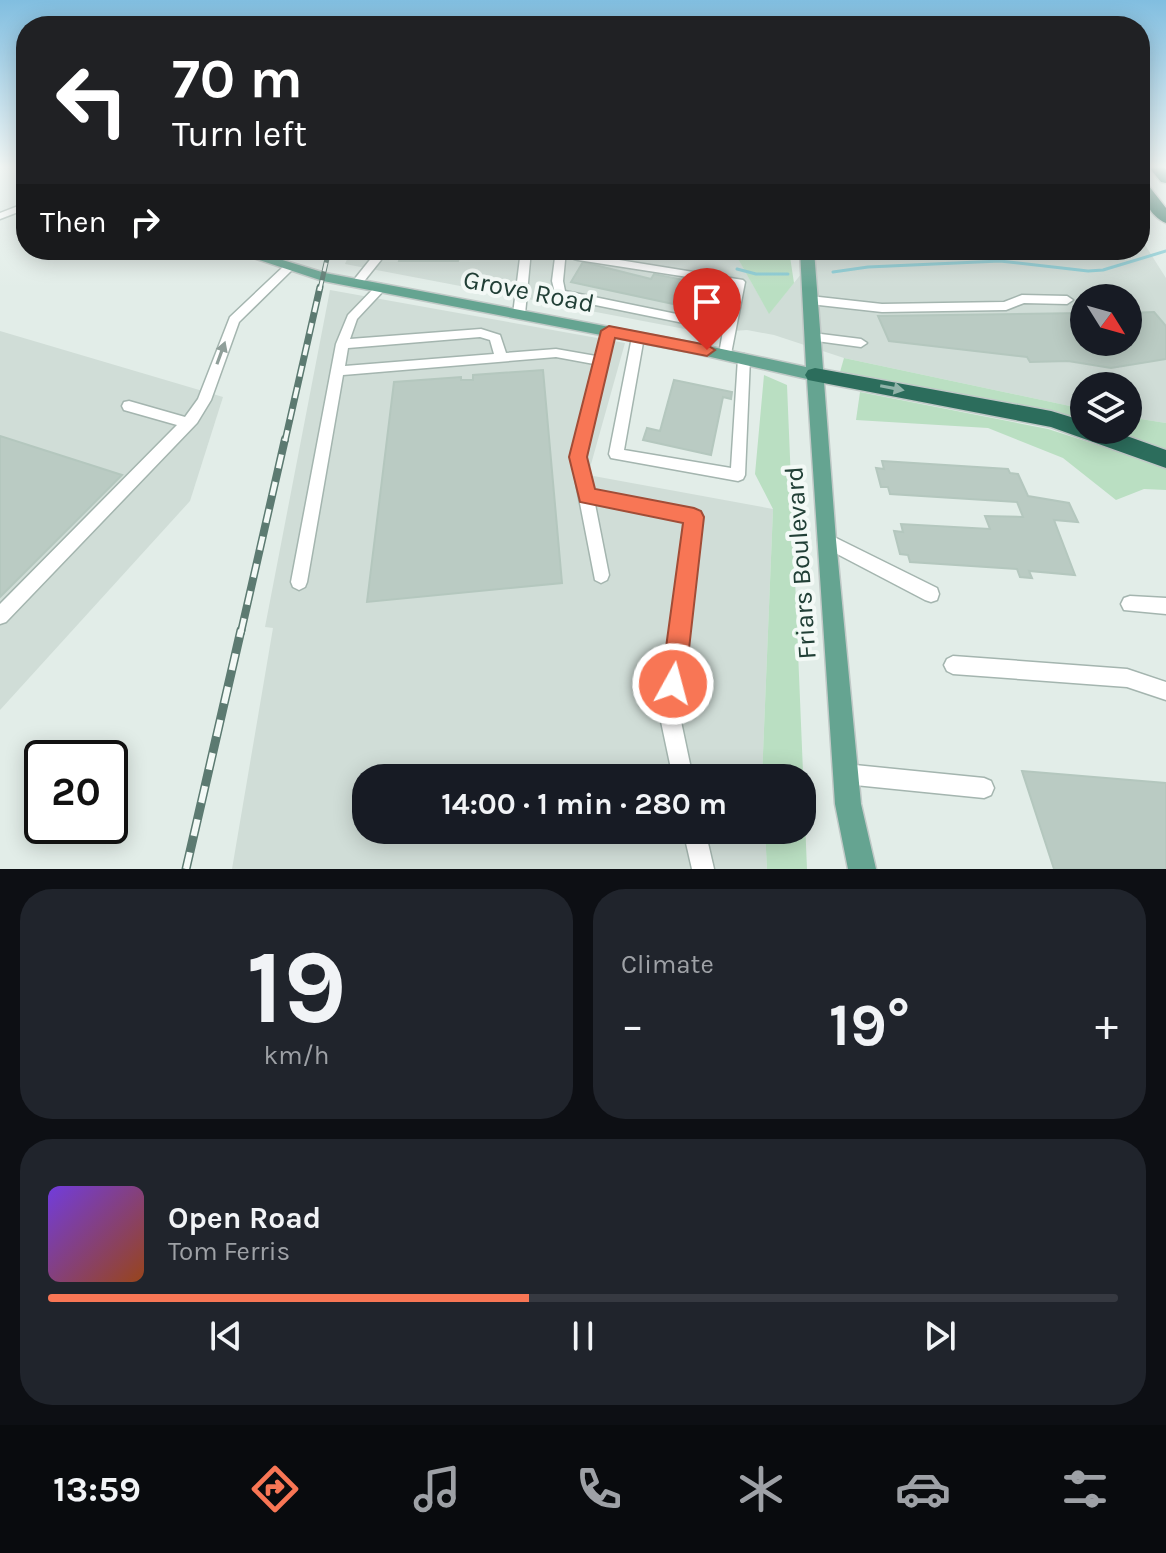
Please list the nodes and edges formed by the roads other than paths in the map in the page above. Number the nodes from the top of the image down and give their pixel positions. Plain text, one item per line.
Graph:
1 (1150, 207) edge
2 (1166, 221) edge
3 (265, 260) edge
4 (375, 260) edge
5 (525, 260) edge
6 (562, 260) edge
7 (594, 260) edge
8 (808, 260) edge
9 (288, 268) junction
10 (357, 283) junction
11 (381, 287) junction
12 (810, 300) junction
13 (1067, 300) dead end
14 (519, 314) junction
15 (727, 328) junction
16 (609, 331) junction
17 (638, 337) junction
18 (813, 337) junction
19 (861, 343) dead end
20 (342, 344) junction
21 (725, 354) junction
22 (501, 358) junction
23 (744, 358) junction
24 (601, 361) junction
25 (336, 371) junction
26 (815, 375) junction
27 (129, 406) dead end
28 (188, 423) junction
29 (1070, 425) edge
30 (1124, 444) edge
31 (1166, 459) edge
32 (587, 496) junction
33 (826, 540) junction
34 (601, 575) dead end
35 (299, 582) dead end
36 (931, 594) dead end
37 (1130, 604) dead end
38 (1166, 606) edge
39 (0, 616) edge
40 (953, 665) dead end
41 (1166, 691) edge
42 (680, 764) edge
43 (845, 774) junction
44 (984, 788) dead end
45 (697, 844) edge
46 (703, 869) edge
47 (862, 869) edge

1 - 2 highway
3 - 9 main road, Grove Road
4 - 10 street
5 - 14 street
6 - 15 street
7 - 15 street
8 - 12 main road, Friars Boulevard
9 - 10 main road, Grove Road
28 -> 9 street
10 - 11 main road, Grove Road
11 - 14 main road, Grove Road
11 - 20 street
12 - 13 street
12 - 18 main road, Friars Boulevard
14 - 16 main road, Grove Road
15 - 21 street
16 - 17 main road, Grove Road
16 - 24 street
17 - 21 main road, Grove Road
17 - 23 street
18 - 19 street
18 - 26 main road, Friars Boulevard
20 - 22 street
20 - 25 street
21 - 23 main road, Grove Road
22 - 24 street
22 - 25 street
23 - 26 main road, Grove Road
24 - 32 street
25 - 35 street
26 -> 29 highway
26 - 33 main road, Friars Boulevard
27 - 28 street
28 - 39 street
30 - 31 highway
32 - 34 street
32 - 42 street
33 - 36 street
33 - 43 main road, Friars Boulevard
37 - 38 street
40 - 41 street
43 - 44 street
43 - 47 main road, Friars Boulevard
45 - 46 street

